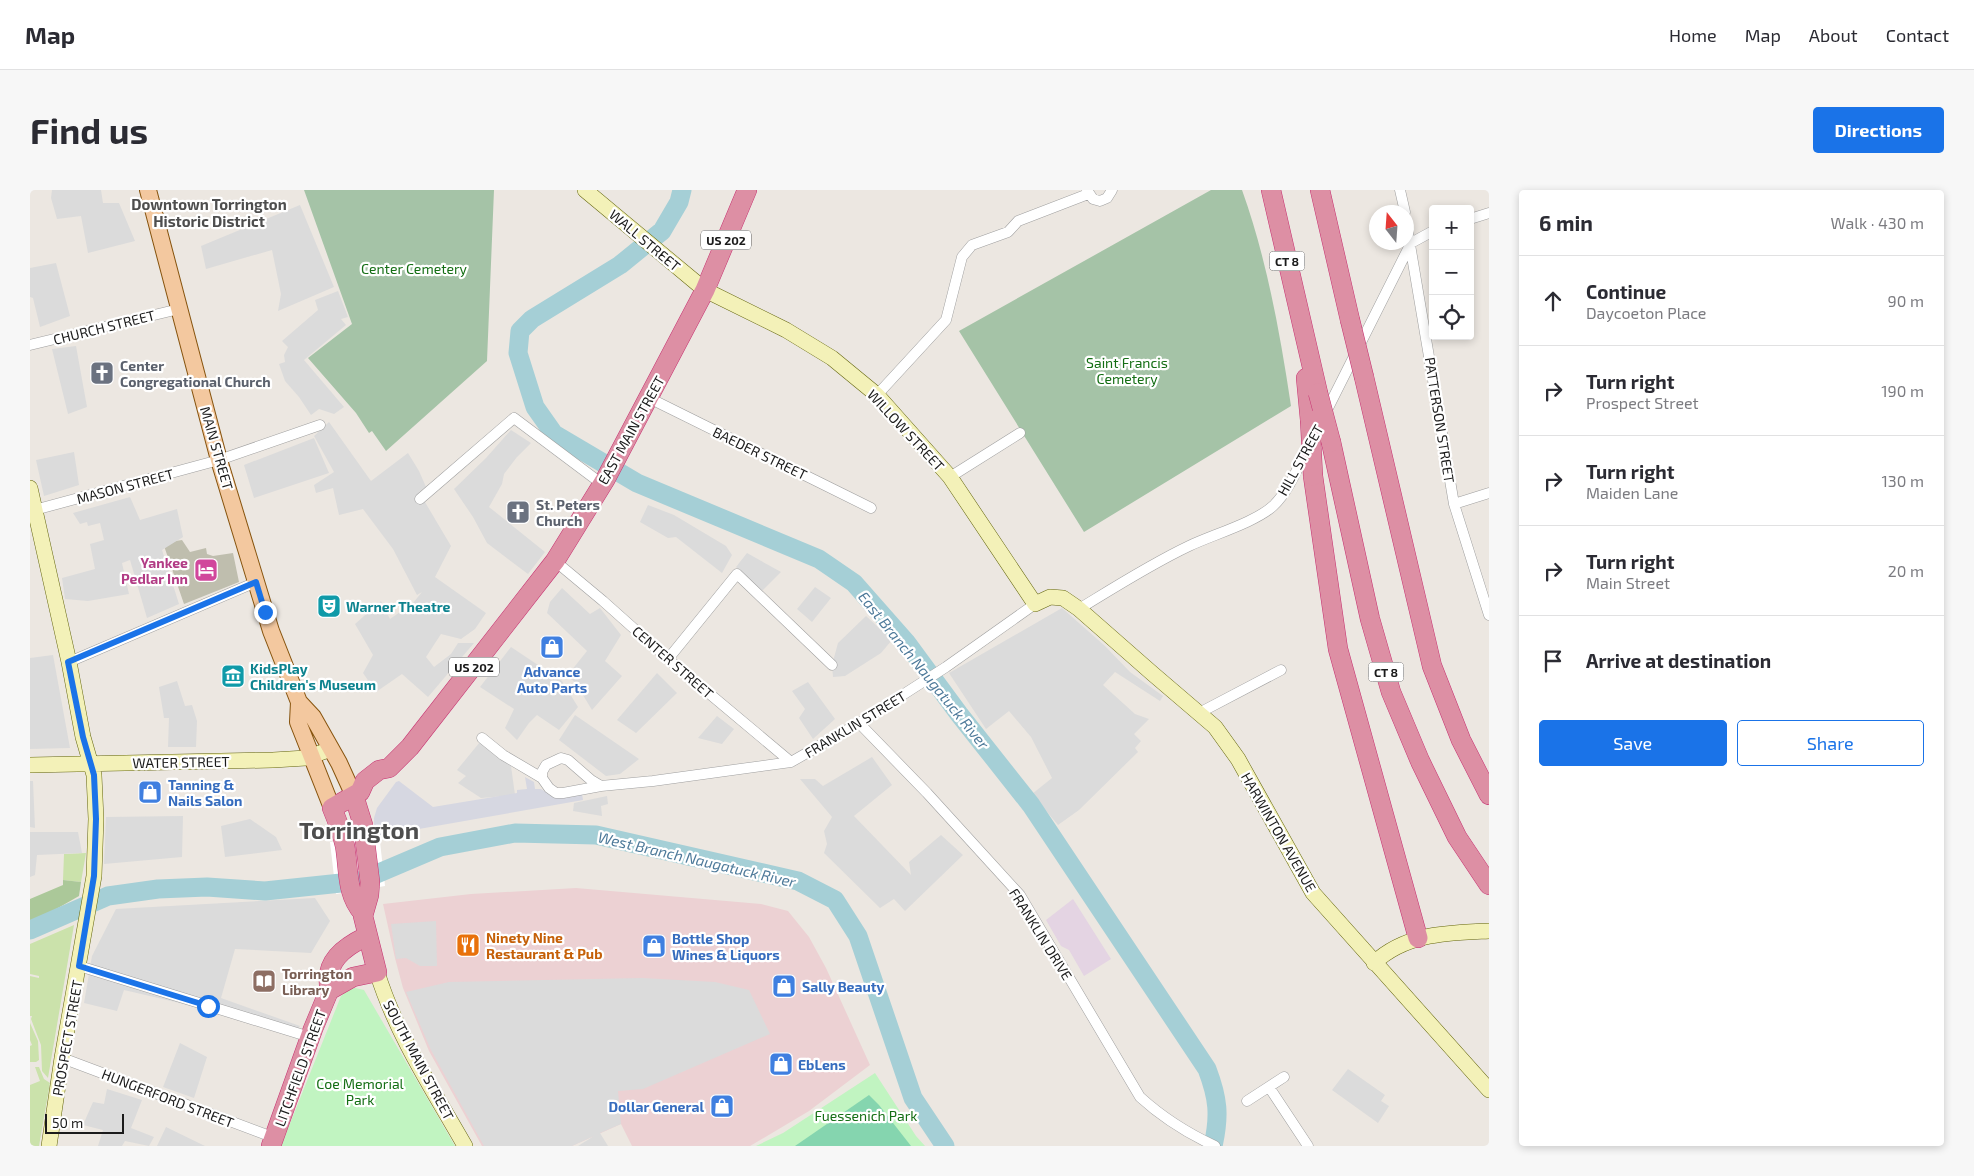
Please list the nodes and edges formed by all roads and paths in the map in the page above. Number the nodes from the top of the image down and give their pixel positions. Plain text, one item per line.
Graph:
1 (148, 190) edge
2 (585, 190) edge
3 (747, 190) edge
4 (1112, 190) edge
5 (1271, 190) edge
6 (1320, 190) edge
7 (1400, 190) edge
8 (1087, 192) edge
9 (1403, 205) edge
10 (1489, 213) edge
11 (1474, 218) edge
12 (1429, 233) edge
13 (1414, 241) edge
14 (1407, 250) edge
15 (1412, 250) edge
16 (705, 290) junction
17 (179, 309) junction
18 (1303, 332) junction
19 (30, 345) edge
20 (877, 395) junction
21 (649, 398) junction
22 (320, 425) dead end
23 (1020, 433) dead end
24 (219, 460) junction
25 (950, 477) junction
26 (604, 482) junction
27 (30, 488) edge
28 (1489, 493) edge
29 (420, 498) dead end
30 (1454, 504) junction
31 (871, 508) dead end
32 (32, 511) edge
33 (555, 561) junction
34 (256, 582) junction
35 (1036, 604) junction
36 (1079, 609) junction
37 (1489, 615) edge
38 (668, 659) junction
39 (68, 662) junction
40 (832, 665) dead end
41 (1281, 670) dead end
42 (299, 702) junction
43 (1199, 713) junction
44 (859, 723) junction
45 (482, 738) dead end
46 (331, 750) junction
47 (312, 756) junction
48 (791, 762) junction
49 (90, 763) junction
50 (30, 765) edge
51 (542, 778) junction
52 (601, 786) junction
53 (1489, 795) edge
54 (357, 799) junction
55 (332, 808) junction
56 (368, 862) joint
57 (348, 871) joint
58 (1489, 885) edge
59 (363, 913) junction
60 (1489, 931) edge
61 (367, 936) junction
62 (1418, 938) junction
63 (1374, 964) junction
64 (79, 966) junction
65 (376, 972) junction
66 (330, 990) junction
67 (310, 1037) junction
68 (62, 1058) junction
69 (1284, 1077) dead end
70 (1269, 1087) junction
71 (1489, 1090) edge
72 (1247, 1100) dead end
73 (273, 1142) edge
74 (49, 1146) edge
75 (466, 1146) edge
76 (1214, 1146) edge
77 (1308, 1146) edge

1 - 17 main road, MAIN STREET
2 - 16 main road, WALL STREET
3 - 16 highway, EAST MAIN STREET / US 202
4 - 8 street
5 - 18 highway, CT 8
6 - 53 highway, bridge
7 - 9 street
8 - 20 street
10 - 11 street
12 - 13 street
14 - 36 street, HILL STREET
15 - 30 street, PATTERSON STREET
16 - 20 main road, WILLOW STREET
16 - 21 highway, EAST MAIN STREET / US 202
17 - 19 street, CHURCH STREET
17 - 24 main road, MAIN STREET
18 - 58 highway, CT 8, bridge
18 - 62 highway, bridge
20 - 25 main road, WILLOW STREET
21 - 26 highway, EAST MAIN STREET / US 202
21 - 31 street, BAEDER STREET
22 - 24 street, MASON STREET
23 - 25 street
24 - 32 street, MASON STREET
24 - 34 main road, MAIN STREET
25 - 35 main road, WILLOW STREET
26 - 29 street
26 - 33 highway, EAST MAIN STREET / US 202
27 - 32 main road, PROSPECT STREET
28 - 30 street
30 - 37 street, PATTERSON STREET
32 - 39 main road, PROSPECT STREET
33 - 38 street, CENTER STREET
33 - 54 highway, EAST MAIN STREET / US 202
34 - 39 street
34 - 42 main road, MAIN STREET
35 - 36 main road, FRANKLIN STREET
35 - 44 street, FRANKLIN STREET
36 - 43 main road, HARWINTON AVENUE
38 - 40 street
38 - 48 street, CENTER STREET
39 - 49 main road, PROSPECT STREET
41 - 43 street
42 - 46 main road, MAIN STREET
42 - 47 main road, MAIN STREET
43 - 63 main road, HARWINTON AVENUE
44 - 48 street, FRANKLIN STREET
44 - 76 street, FRANKLIN DRIVE
45 - 51 street
46 - 47 main road, WATER STREET
46 - 54 main road, MAIN STREET
47 - 49 main road, WATER STREET
47 - 55 main road, MAIN STREET
48 - 52 street, FRANKLIN STREET
49 - 50 main road, WATER STREET
49 - 64 main road, PROSPECT STREET
51 - 52 street, FRANKLIN STREET
51 - 52 street
54 - 55 highway, EAST MAIN STREET / US 202
54 - 56 highway, MAIN STREET
55 - 57 highway, MAIN STREET
56 - 59 highway, SOUTH MAIN STREET
57 - 59 highway, SOUTH MAIN STREET
59 - 61 highway, SOUTH MAIN STREET
60 - 62 main road
61 - 65 highway, SOUTH MAIN STREET
61 - 66 highway, LITCHFIELD STREET
62 - 63 main road
63 - 71 main road, HARWINTON AVENUE
64 - 67 street
64 - 68 main road, PROSPECT STREET
65 - 66 highway
65 - 75 main road, SOUTH MAIN STREET
66 - 67 highway, LITCHFIELD STREET
67 - 73 highway, LITCHFIELD STREET
68 - 73 street, HUNGERFORD STREET
68 - 74 main road, PROSPECT STREET
69 - 70 street
70 - 72 street
70 - 77 street

